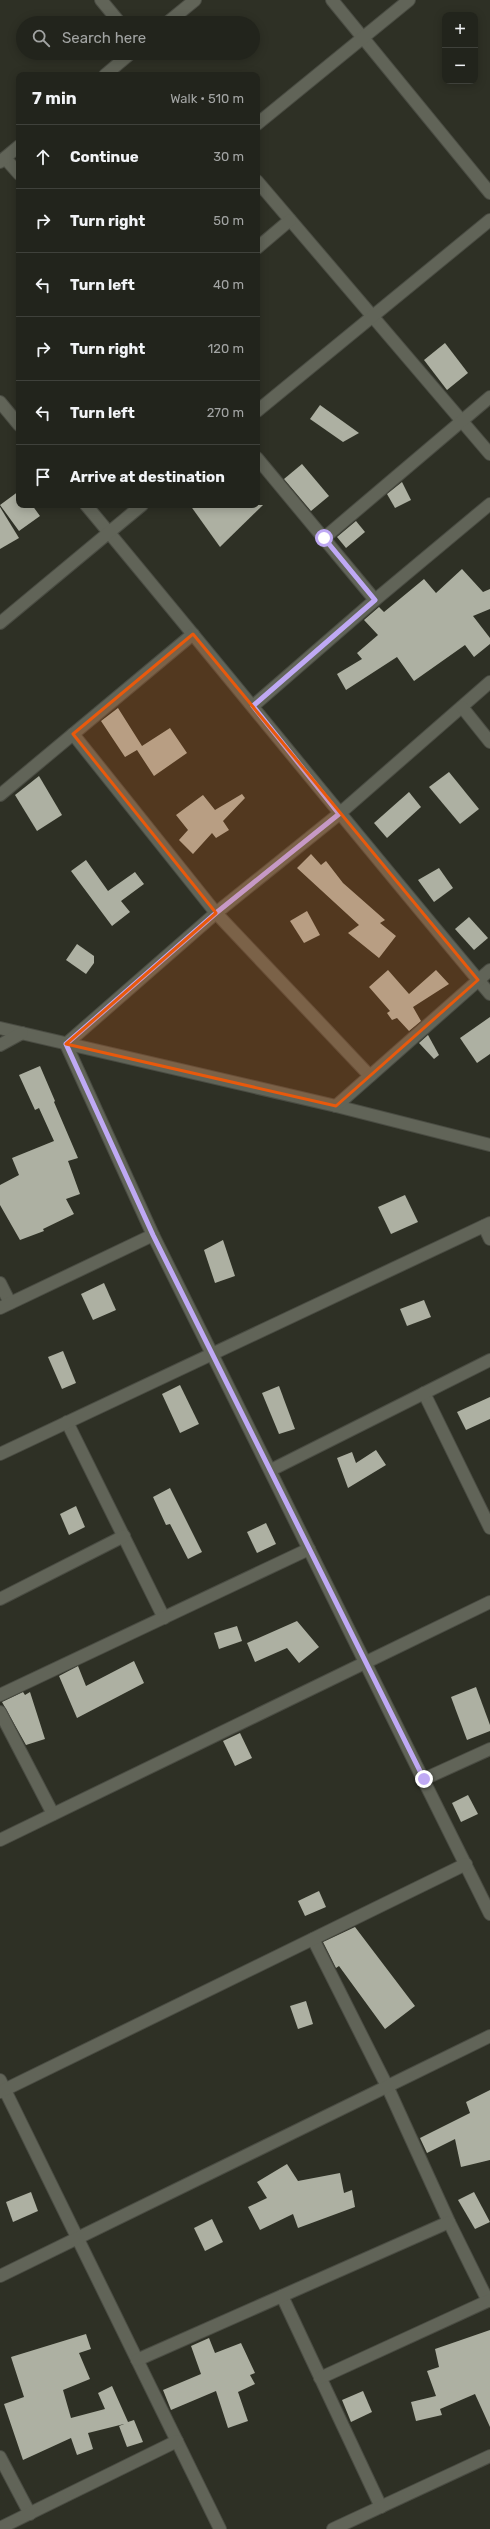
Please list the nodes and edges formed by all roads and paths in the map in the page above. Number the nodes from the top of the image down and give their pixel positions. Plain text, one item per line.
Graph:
1 (101, 0) edge
2 (195, 0) edge
3 (332, 0) edge
4 (409, 0) edge
5 (114, 16) edge
6 (176, 16) edge
7 (362, 37) junction
8 (123, 60) edge
9 (109, 72) edge
10 (260, 122) edge
11 (16, 148) edge
12 (2, 160) edge
13 (16, 172) edge
14 (260, 185) edge
15 (490, 193) edge
16 (290, 220) junction
17 (490, 220) edge
18 (260, 245) edge
19 (373, 315) junction
20 (490, 397) edge
21 (0, 402) edge
22 (260, 409) edge
23 (16, 421) edge
24 (462, 421) junction
25 (490, 454) edge
26 (260, 462) edge
27 (490, 504) edge
28 (89, 508) edge
29 (138, 508) edge
30 (109, 532) junction
31 (324, 538) junction
32 (375, 600) junction
33 (0, 623) edge
34 (193, 634) junction
35 (490, 682) edge
36 (253, 706) junction
37 (462, 707) junction
38 (73, 734) junction
39 (490, 742) edge
40 (0, 794) edge
41 (339, 814) junction
42 (216, 913) junction
43 (490, 970) edge
44 (478, 980) junction
45 (490, 994) edge
46 (0, 1028) edge
47 (22, 1033) junction
48 (66, 1044) junction
49 (0, 1045) edge
50 (370, 1076) junction
51 (336, 1106) junction
52 (490, 1145) edge
53 (487, 1224) edge
54 (153, 1235) junction
55 (490, 1239) edge
56 (0, 1283) edge
57 (5, 1306) edge
58 (211, 1353) junction
59 (490, 1360) edge
60 (424, 1393) junction
61 (67, 1422) junction
62 (0, 1454) edge
63 (271, 1470) junction
64 (485, 1505) edge
65 (490, 1528) edge
66 (124, 1536) junction
67 (309, 1548) junction
68 (0, 1599) edge
69 (490, 1602) edge
70 (164, 1618) junction
71 (365, 1662) junction
72 (0, 1695) edge
73 (0, 1712) edge
74 (490, 1749) edge
75 (424, 1779) junction
76 (54, 1814) junction
77 (0, 1840) edge
78 (466, 1864) junction
79 (490, 1914) edge
80 (313, 1939) junction
81 (490, 2036) edge
82 (2, 2087) edge
83 (388, 2088) junction
84 (449, 2222) junction
85 (78, 2238) junction
86 (0, 2276) edge
87 (282, 2296) junction
88 (489, 2301) edge
89 (137, 2360) junction
90 (320, 2378) junction
91 (177, 2441) junction
92 (490, 2456) edge
93 (0, 2457) edge
94 (381, 2507) junction
95 (30, 2514) junction
96 (0, 2528) edge
97 (220, 2529) edge
98 (333, 2529) edge

1 - 5 street
2 - 6 street
3 - 7 street
4 - 7 street
7 - 10 street
7 - 15 street
8 - 9 street
11 - 12 street
12 - 13 street
14 - 16 street
16 - 18 street
16 - 19 street
17 - 19 street
19 - 22 street
19 - 24 street
20 - 24 street
21 - 23 street
24 - 25 street
24 - 31 street
26 - 31 street
27 - 32 street
28 - 30 street
29 - 30 street
30 - 33 street
30 - 34 street
31 - 32 street
32 - 36 street
34 - 36 street
34 - 38 street
35 - 37 street
36 - 41 street
37 - 39 street
37 - 41 street
38 - 40 street
38 - 42 street
41 - 42 street
41 - 44 street
42 - 48 street
42 - 50 street
43 - 44 street
44 - 45 street
44 - 50 street
46 - 47 street
47 - 48 street
47 - 49 street
48 - 51 street
48 - 54 street
50 - 51 street
51 - 52 street
53 - 55 street
53 - 58 street
54 - 57 street
54 - 58 street
56 - 57 street
58 - 61 street
58 - 63 street
59 - 60 street
60 - 63 street
60 - 64 street
61 - 62 street
61 - 66 street
63 - 67 street
64 - 65 street
66 - 68 street
66 - 70 street
67 - 70 street
67 - 71 street
69 - 71 street
70 - 72 street
71 - 75 street
71 - 76 street
73 - 76 street
74 - 75 street
75 - 78 street
76 - 77 street
78 - 79 street
78 - 80 street
80 - 82 street
80 - 83 street
81 - 83 street
82 - 85 street
83 - 84 street
83 - 85 street
84 - 87 street
84 - 88 street
85 - 86 street
85 - 89 street
87 - 89 street
87 - 90 street
88 - 90 street
89 - 91 street
90 - 94 street
91 - 95 street
91 - 97 street
92 - 94 street
93 - 95 street
94 - 98 street
95 - 96 street

